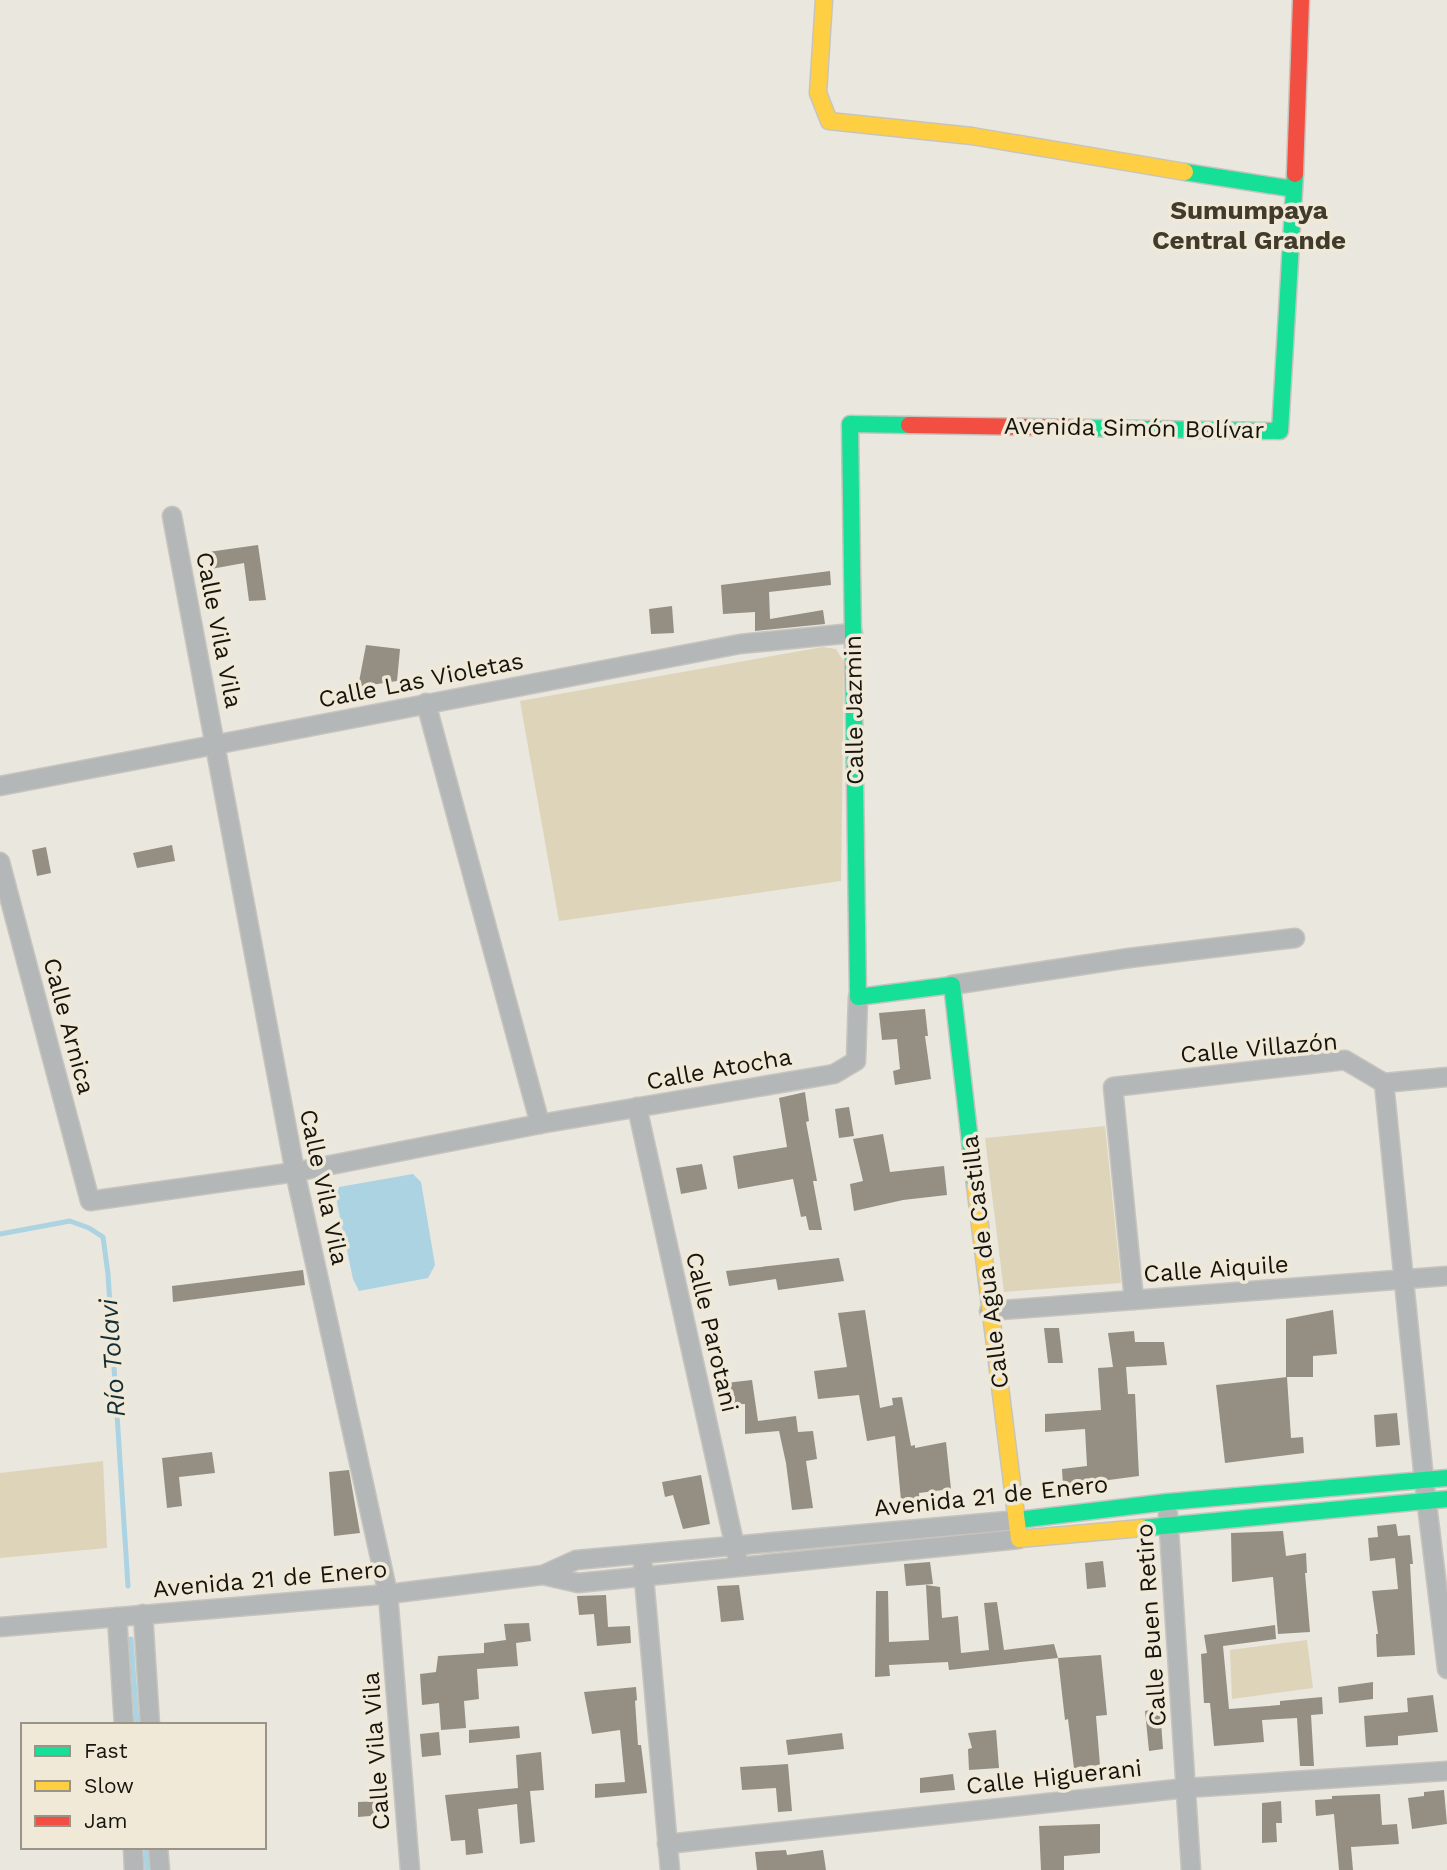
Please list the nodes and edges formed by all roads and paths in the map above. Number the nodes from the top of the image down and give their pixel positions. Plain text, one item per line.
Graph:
1 (824, 0) edge
2 (1301, 0) edge
3 (1294, 189) junction
4 (850, 424) joint
5 (172, 516) dead end
6 (853, 633) junction
7 (426, 703) junction
8 (216, 746) junction
9 (0, 786) edge
10 (0, 862) edge
11 (1295, 938) dead end
12 (952, 985) junction
13 (858, 997) junction
14 (1447, 1077) edge
15 (1384, 1083) junction
16 (637, 1107) junction
17 (540, 1124) junction
18 (295, 1172) junction
19 (90, 1201) joint
20 (1447, 1276) edge
21 (1404, 1280) junction
22 (1134, 1300) junction
23 (989, 1311) junction
24 (1447, 1478) edge
25 (1424, 1480) junction
26 (1447, 1499) edge
27 (1427, 1501) junction
28 (1167, 1502) junction
29 (1018, 1520) junction
30 (1169, 1524) junction
31 (1019, 1539) junction
32 (735, 1545) junction
33 (643, 1554) junction
34 (739, 1566) junction
35 (543, 1575) junction
36 (644, 1576) junction
37 (388, 1594) junction
38 (142, 1615) junction
39 (117, 1617) junction
40 (0, 1627) edge
41 (1447, 1669) edge
42 (124, 1723) edge
43 (150, 1723) edge
44 (1447, 1771) edge
45 (1186, 1788) junction
46 (667, 1844) junction
47 (133, 1849) edge
48 (159, 1849) edge
49 (134, 1870) edge
50 (160, 1870) edge
51 (410, 1870) edge
52 (670, 1870) edge
53 (1191, 1870) edge

1 - 3 street
2 - 3 street, Avenida Simón Bolívar
3 - 4 street, Avenida Simón Bolívar
4 - 6 street, Calle Jazmin
5 - 8 street, Calle Vila Vila
6 - 7 street, Calle Las Violetas
6 - 13 street, Calle Jazmin
7 - 8 street, Calle Las Violetas
7 - 17 street
8 - 9 street, Calle Las Violetas
8 - 18 street, Calle Vila Vila
10 - 19 street, Calle Arnica
11 - 12 street
12 - 13 street
12 - 23 street, Calle Agua de Castilla
13 - 16 street, Calle Atocha
14 - 15 street
15 - 21 street
15 - 22 street, Calle Villazón
16 - 17 street, Calle Atocha
16 - 32 street, Calle Parotani
17 - 18 street, Calle Atocha
18 - 19 street, Calle Atocha
18 - 37 street, Calle Vila Vila
20 - 21 street, Calle Aiquile
21 - 22 street, Calle Aiquile
21 - 25 street
22 - 23 street, Calle Aiquile
23 - 29 street, Calle Agua de Castilla
24 - 25 street, Avenida 21 de Enero
25 - 27 street
25 - 28 street, Avenida 21 de Enero
26 - 27 street, Avenida 21 de Enero
27 - 30 street, Avenida 21 de Enero
27 - 41 street
28 - 29 street, Avenida 21 de Enero
28 - 30 street, Calle Buen Retiro
29 - 31 street, Calle Agua de Castilla
29 - 32 street, Avenida 21 de Enero
30 - 31 street, Avenida 21 de Enero
30 - 45 street, Calle Buen Retiro
31 - 34 street, Avenida 21 de Enero
32 - 33 street, Avenida 21 de Enero
32 - 34 street, Calle Parotani
33 - 35 street, Avenida 21 de Enero
33 - 36 street
34 - 36 street, Avenida 21 de Enero
35 - 36 street, Avenida 21 de Enero
35 - 37 street, Avenida 21 de Enero
36 - 46 street
37 - 38 street, Avenida 21 de Enero
37 - 51 street, Calle Vila Vila
38 - 39 street, Avenida 21 de Enero
38 - 43 street
39 - 40 street, Avenida 21 de Enero
39 - 42 street
44 - 45 street, Calle Higuerani
45 - 46 street, Calle Higuerani
45 - 53 street, Calle Buen Retiro
46 - 52 street
47 - 49 street
48 - 50 street

